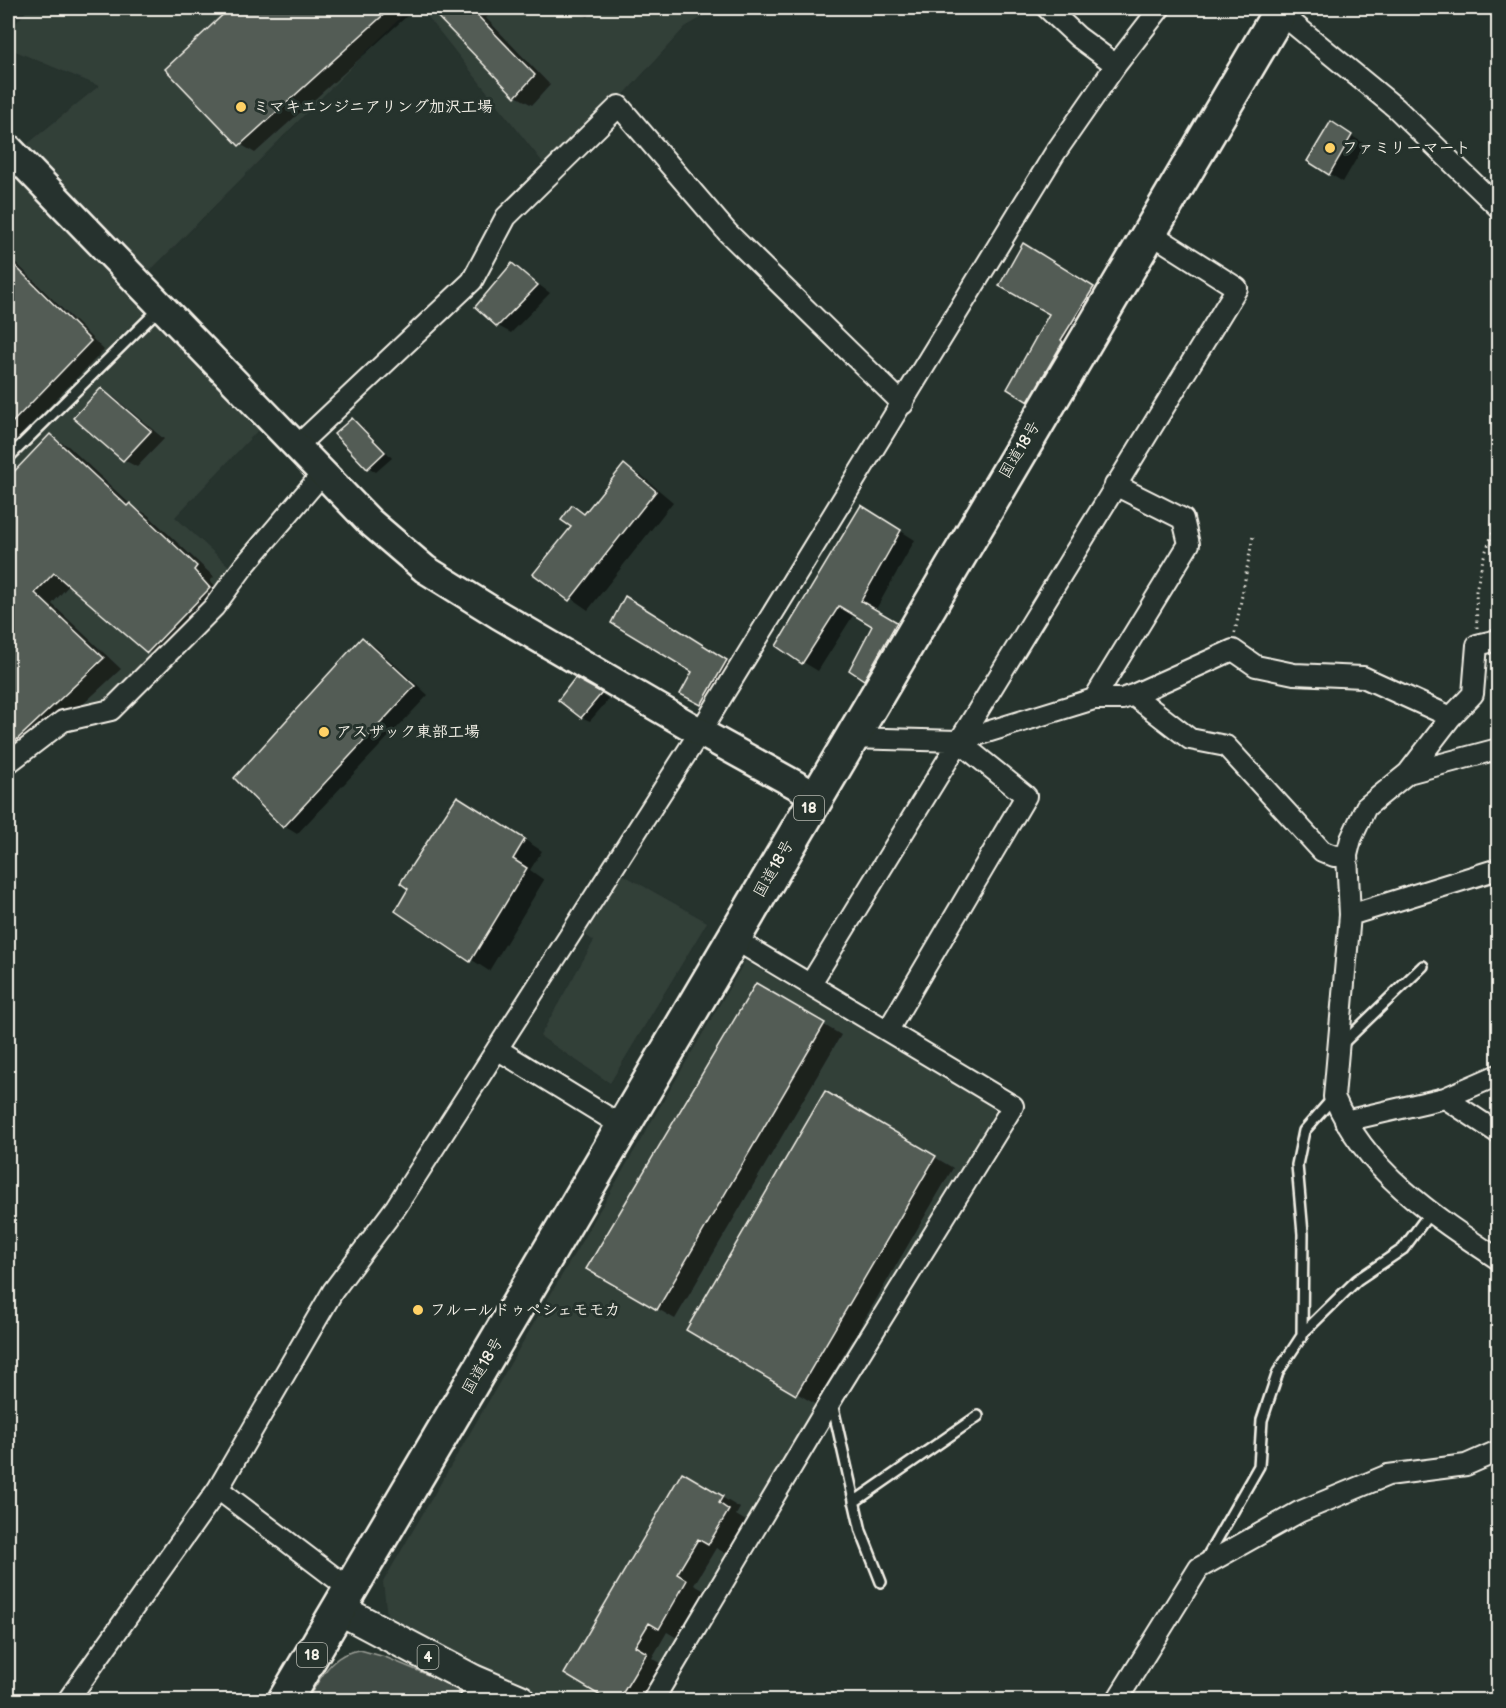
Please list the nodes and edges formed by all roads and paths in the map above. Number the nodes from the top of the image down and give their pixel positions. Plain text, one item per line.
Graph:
1 (1047, 8) edge
2 (1160, 8) edge
3 (1281, 10) edge
4 (1116, 65) junction
5 (8, 148) edge
6 (1498, 207) edge
7 (1149, 232) junction
8 (161, 307) junction
9 (903, 404) junction
10 (1498, 414) edge
11 (297, 446) junction
12 (8, 458) edge
13 (323, 473) junction
14 (1115, 484) junction
15 (1254, 536) dead end
16 (1498, 640) edge
17 (1477, 645) junction
18 (1233, 650) junction
19 (1133, 695) junction
20 (1094, 699) junction
21 (1451, 717) junction
22 (700, 732) junction
23 (850, 738) junction
24 (958, 741) junction
25 (1498, 749) edge
26 (8, 763) edge
27 (1408, 773) junction
28 (816, 796) junction
29 (1347, 855) junction
30 (1498, 869) edge
31 (1350, 915) junction
32 (734, 939) junction
33 (1423, 966) dead end
34 (811, 983) junction
35 (888, 1030) junction
36 (1341, 1045) junction
37 (497, 1049) junction
38 (1498, 1075) edge
39 (1334, 1096) junction
40 (1445, 1098) junction
41 (1345, 1121) junction
42 (624, 1126) junction
43 (1498, 1133) edge
44 (1429, 1214) junction
45 (1498, 1259) edge
46 (1302, 1337) junction
47 (831, 1401) junction
48 (978, 1416) dead end
49 (1498, 1451) edge
50 (218, 1489) junction
51 (854, 1502) junction
52 (1199, 1568) junction
53 (881, 1582) dead end
54 (345, 1599) junction
55 (477, 1693) edge
56 (68, 1701) edge
57 (285, 1701) edge
58 (520, 1701) edge
59 (653, 1701) edge
60 (1117, 1701) edge

1 - 4 street
2 - 4 street
3 - 6 street
3 - 7 highway, 国道18号 / 18
4 - 9 street
5 - 8 street
7 - 14 street
7 - 23 highway, 国道18号 / 18
8 - 11 street
8 - 12 lane
9 - 11 street
9 - 22 street
10 - 17 path
11 - 13 street
13 - 22 street
13 - 26 street
14 - 20 street
14 - 24 street
15 - 18 path
16 - 17 street
17 - 21 street
18 - 19 street
18 - 21 street
19 - 20 street
19 - 29 street
20 - 24 street
21 - 27 street
22 - 28 street
22 - 37 street
23 - 24 street
23 - 28 highway, 国道18号 / 18
24 - 34 street
24 - 35 street
25 - 27 street
27 - 29 street
28 - 32 highway, 国道18号 / 18
29 - 31 street
30 - 31 street
31 - 36 street
32 - 34 street
32 - 42 highway, 国道18号 / 18
33 - 36 lane
34 - 35 street
35 - 47 street
36 - 39 street
37 - 42 street
37 - 50 street
38 - 40 street
39 - 41 street
39 - 46 lane
40 - 41 street
40 - 43 street
41 - 44 street
42 - 54 highway, 国道18号 / 18
44 - 45 street
44 - 46 lane
46 - 52 lane
47 - 51 lane
47 - 59 street
48 - 51 lane
49 - 52 street
50 - 54 street
50 - 56 street
51 - 53 lane
52 - 60 street
54 - 55 main road, 4
54 - 57 highway, 国道18号 / 18
55 - 58 main road, 4

